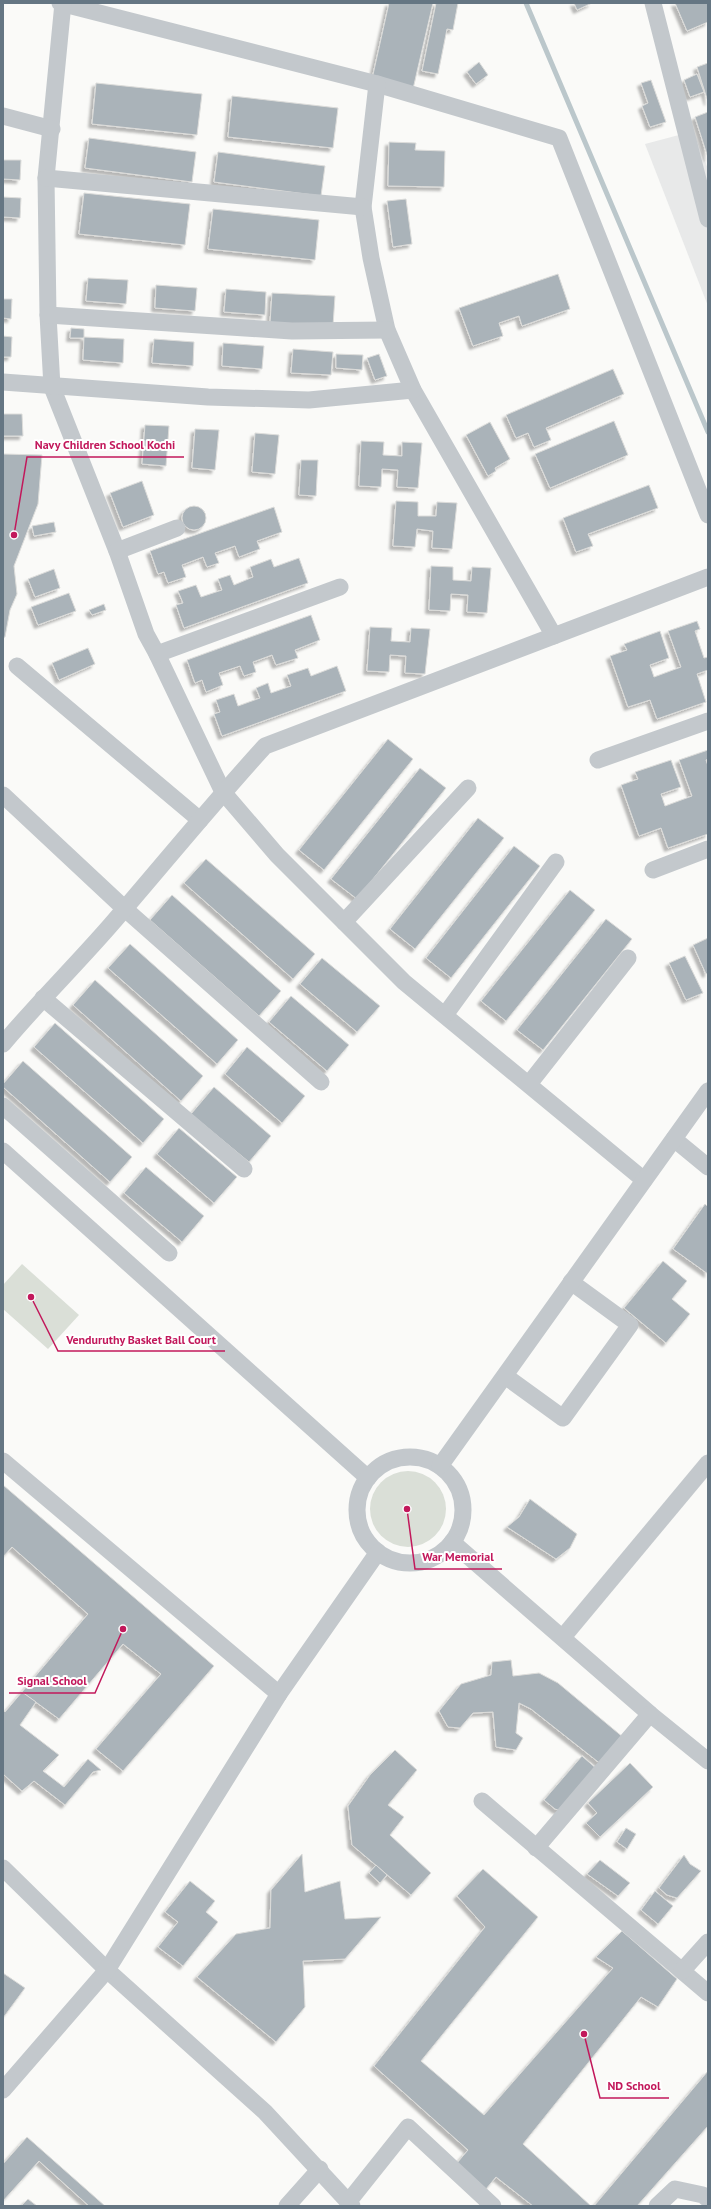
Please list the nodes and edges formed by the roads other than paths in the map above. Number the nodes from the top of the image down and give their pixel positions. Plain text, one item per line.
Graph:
1 (62, 3) edge
2 (653, 3) edge
3 (377, 84) junction
4 (3, 116) edge
5 (52, 128) junction
6 (46, 178) junction
7 (363, 207) junction
8 (708, 219) edge
9 (48, 314) junction
10 (387, 330) junction
11 (3, 382) edge
12 (52, 387) junction
13 (413, 390) junction
14 (708, 515) edge
15 (177, 528) dead end
16 (117, 551) junction
17 (708, 577) edge
18 (340, 587) dead end
19 (554, 636) junction
20 (157, 654) junction
21 (17, 666) dead end
22 (708, 721) edge
23 (598, 760) dead end
24 (468, 788) dead end
25 (223, 792) junction
26 (3, 795) edge
27 (200, 820) junction
28 (708, 849) edge
29 (556, 862) dead end
30 (653, 870) dead end
31 (125, 909) junction
32 (344, 922) junction
33 (628, 958) dead end
34 (42, 998) junction
35 (445, 1015) junction
36 (3, 1044) edge
37 (321, 1082) dead end
38 (529, 1084) junction
39 (708, 1091) edge
40 (3, 1106) edge
41 (674, 1139) junction
42 (3, 1151) edge
43 (708, 1167) edge
44 (244, 1169) dead end
45 (644, 1180) junction
46 (170, 1252) dead end
47 (571, 1282) junction
48 (505, 1376) junction
49 (3, 1461) edge
50 (708, 1463) edge
51 (440, 1466) junction
52 (368, 1478) junction
53 (452, 1542) junction
54 (378, 1552) junction
55 (563, 1637) junction
56 (279, 1694) junction
57 (650, 1714) junction
58 (708, 1761) edge
59 (482, 1801) dead end
60 (536, 1848) junction
61 (3, 1868) edge
62 (708, 1942) edge
63 (107, 1970) junction
64 (682, 1971) junction
65 (708, 1994) edge
66 (3, 2090) edge
67 (320, 2169) junction
68 (708, 2199) edge
69 (351, 2203) edge
70 (287, 2206) edge
71 (493, 2206) edge
72 (657, 2206) edge

1 - 3 street
1 - 5 street
2 - 8 street
3 - 7 street
3 - 14 street
4 - 5 street
5 - 6 street
6 - 7 street
6 - 9 street
7 - 10 street
9 - 10 street
9 - 12 street
10 - 13 street
11 - 12 street
12 - 13 street
12 - 16 street
13 - 19 street
15 - 16 street
16 - 20 street
17 - 19 street
18 - 20 street
19 - 25 street
20 - 25 street
21 - 27 street
22 - 23 street
24 - 32 street
25 - 27 street
25 - 32 street
26 - 31 street
27 - 31 street
28 - 30 street
29 - 35 street
31 - 34 street
31 - 37 street
32 - 35 street
33 - 38 street
34 - 36 street
34 - 44 street
35 - 38 street
38 - 45 street
39 - 41 street
40 - 46 street
41 - 43 street
41 - 45 street
42 - 52 street
45 - 47 street
47 - 48 street
47 - 48 street
48 - 51 street
49 - 56 street
50 - 55 street
51 - 52 street
51 - 53 street
52 - 54 street
53 - 54 street
53 - 55 street
54 - 56 street
55 - 57 street
56 - 63 street
57 - 58 street
57 - 60 street
59 - 60 street
60 - 64 street
61 - 63 street
62 - 64 street
63 - 66 street
63 - 67 street
64 - 65 street
67 - 69 street
67 - 70 street
68 - 72 street
69 - 71 street

